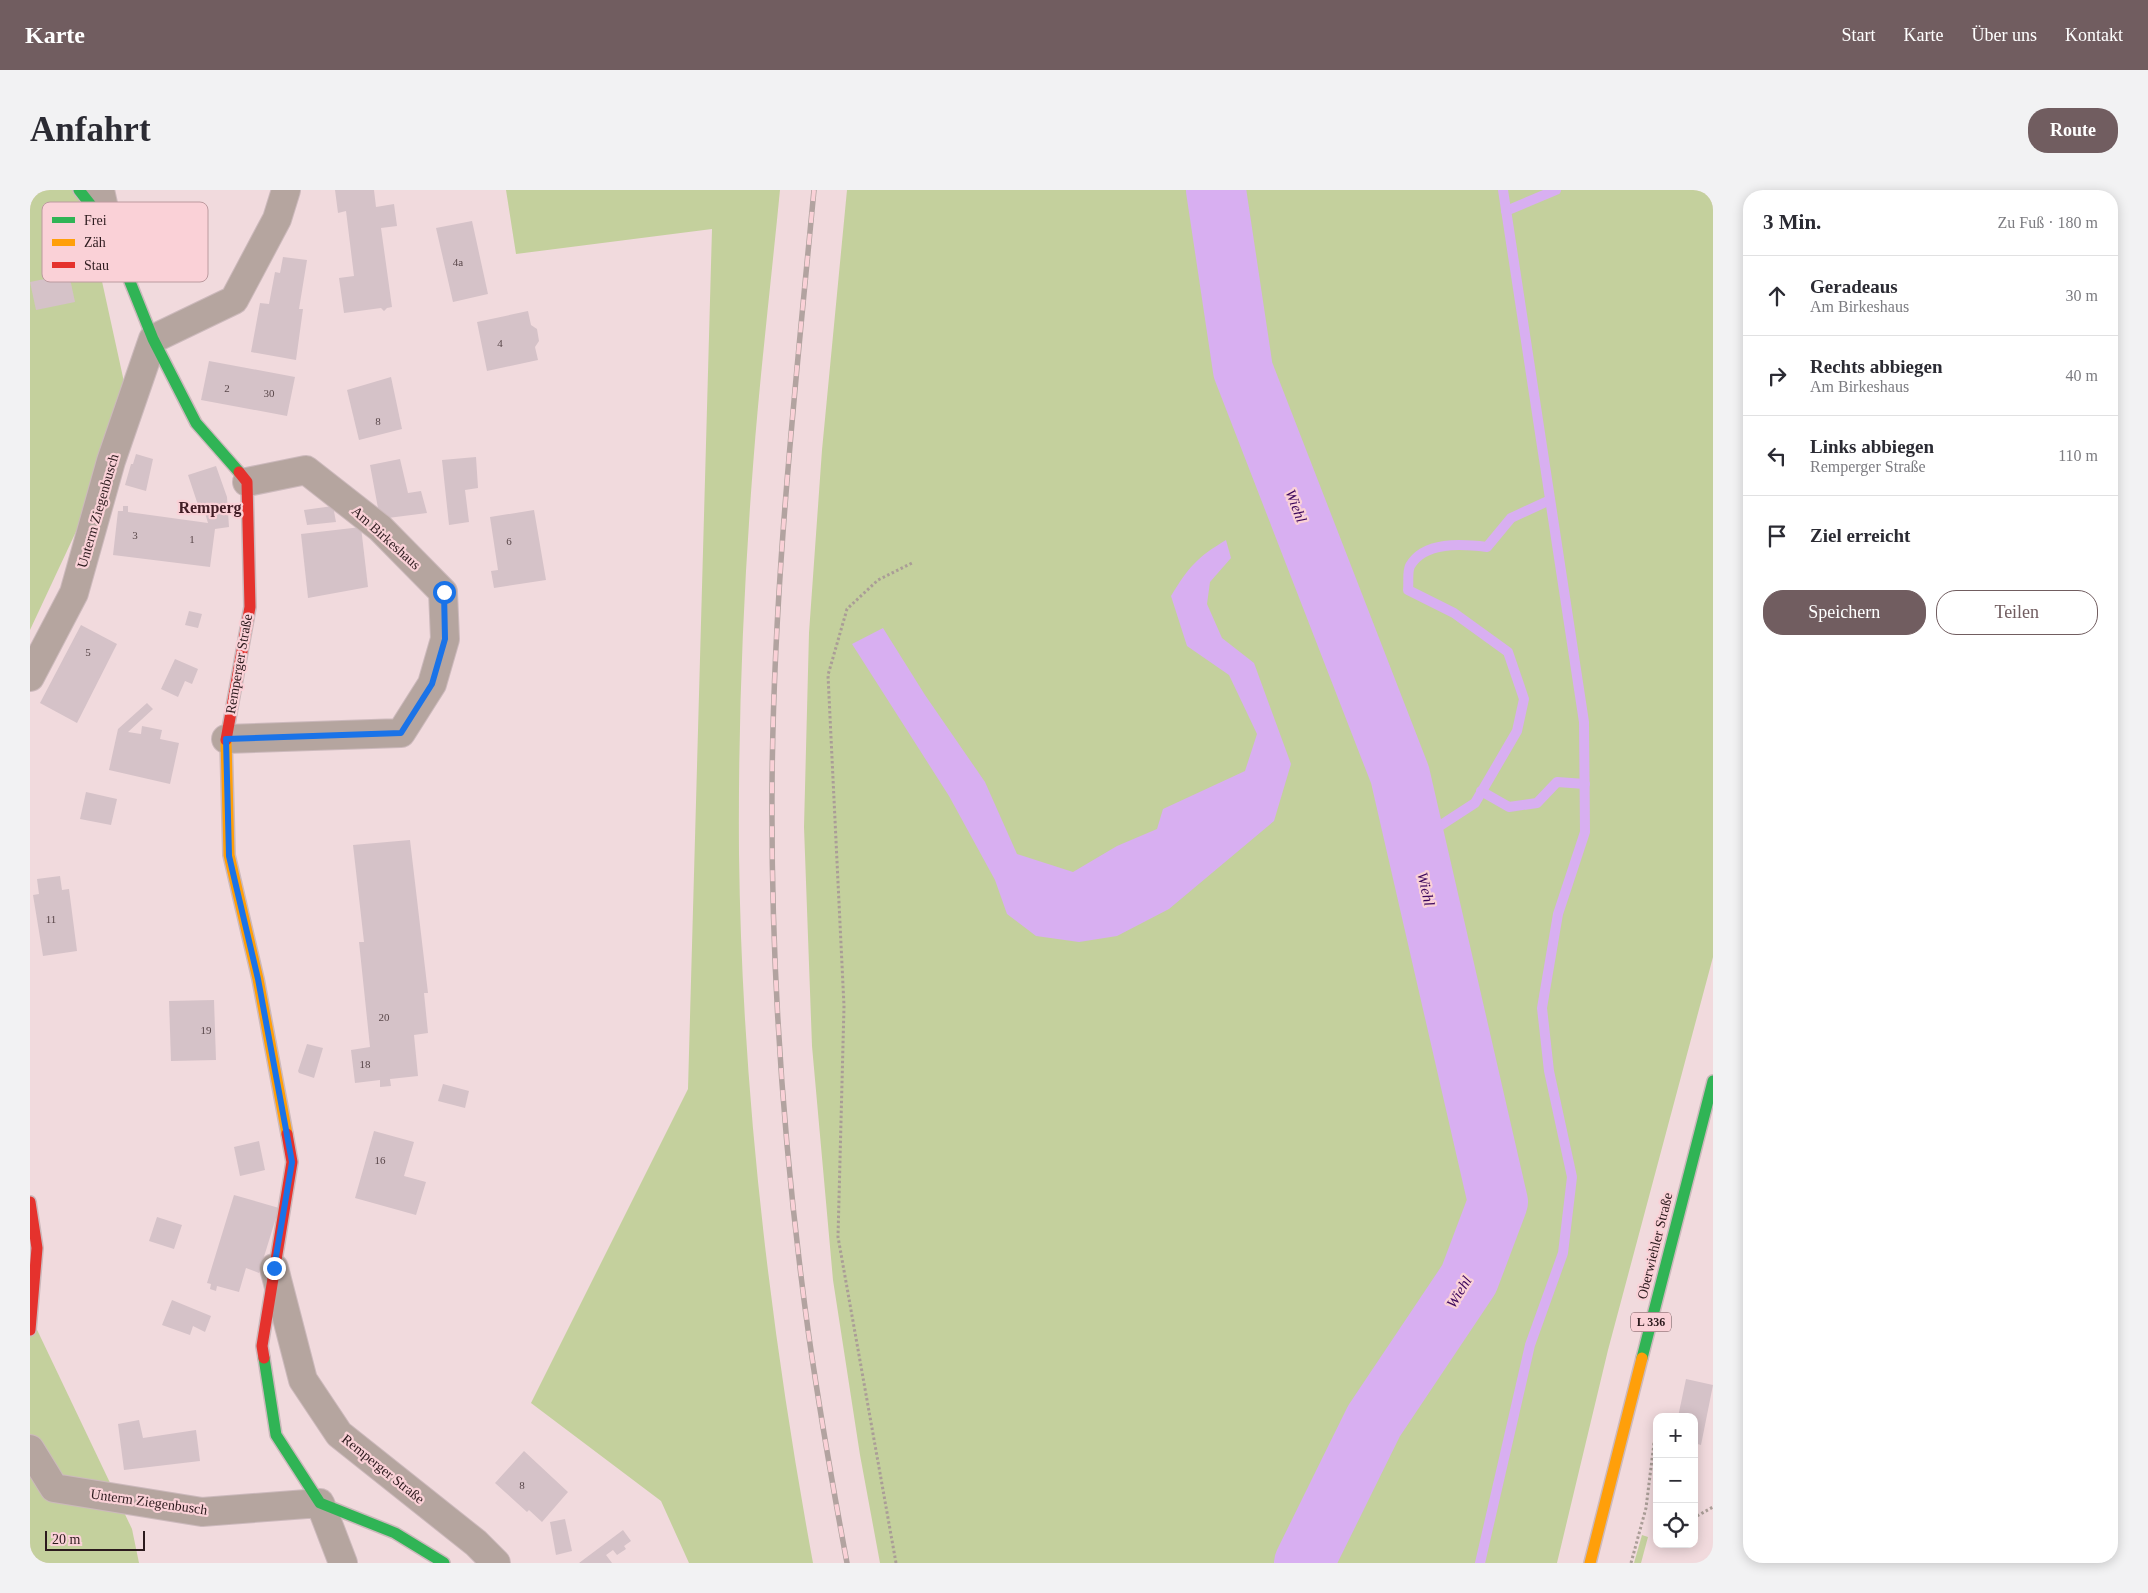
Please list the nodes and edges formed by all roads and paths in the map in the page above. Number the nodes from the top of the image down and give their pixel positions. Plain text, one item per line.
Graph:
1 (79, 190) edge
2 (286, 190) edge
3 (88, 202) edge
4 (130, 282) edge
5 (152, 339) junction
6 (247, 482) junction
7 (912, 563) dead end
8 (30, 677) edge
9 (226, 739) junction
10 (1713, 1082) edge
11 (30, 1202) edge
12 (274, 1268) junction
13 (30, 1330) edge
14 (30, 1449) edge
15 (320, 1503) junction
16 (1713, 1507) edge
17 (1698, 1515) edge
18 (343, 1563) edge
19 (444, 1563) edge
20 (496, 1563) edge
21 (896, 1563) edge
22 (1590, 1563) edge

1 - 3 street
2 - 5 street
4 - 5 street
5 - 6 street
5 - 8 street, Unterm Ziegenbusch
6 - 9 street, Remperger Straße
6 - 9 street, Am Birkeshaus
7 - 21 path
9 - 12 street, Remperger Straße
10 - 22 street, Oberwiehler Straße / L 336
11 - 13 street
12 - 15 street, Remperger Straße
12 - 20 street, Remperger Straße
14 - 15 street, Unterm Ziegenbusch
15 - 18 street
15 - 19 street
16 - 17 path

